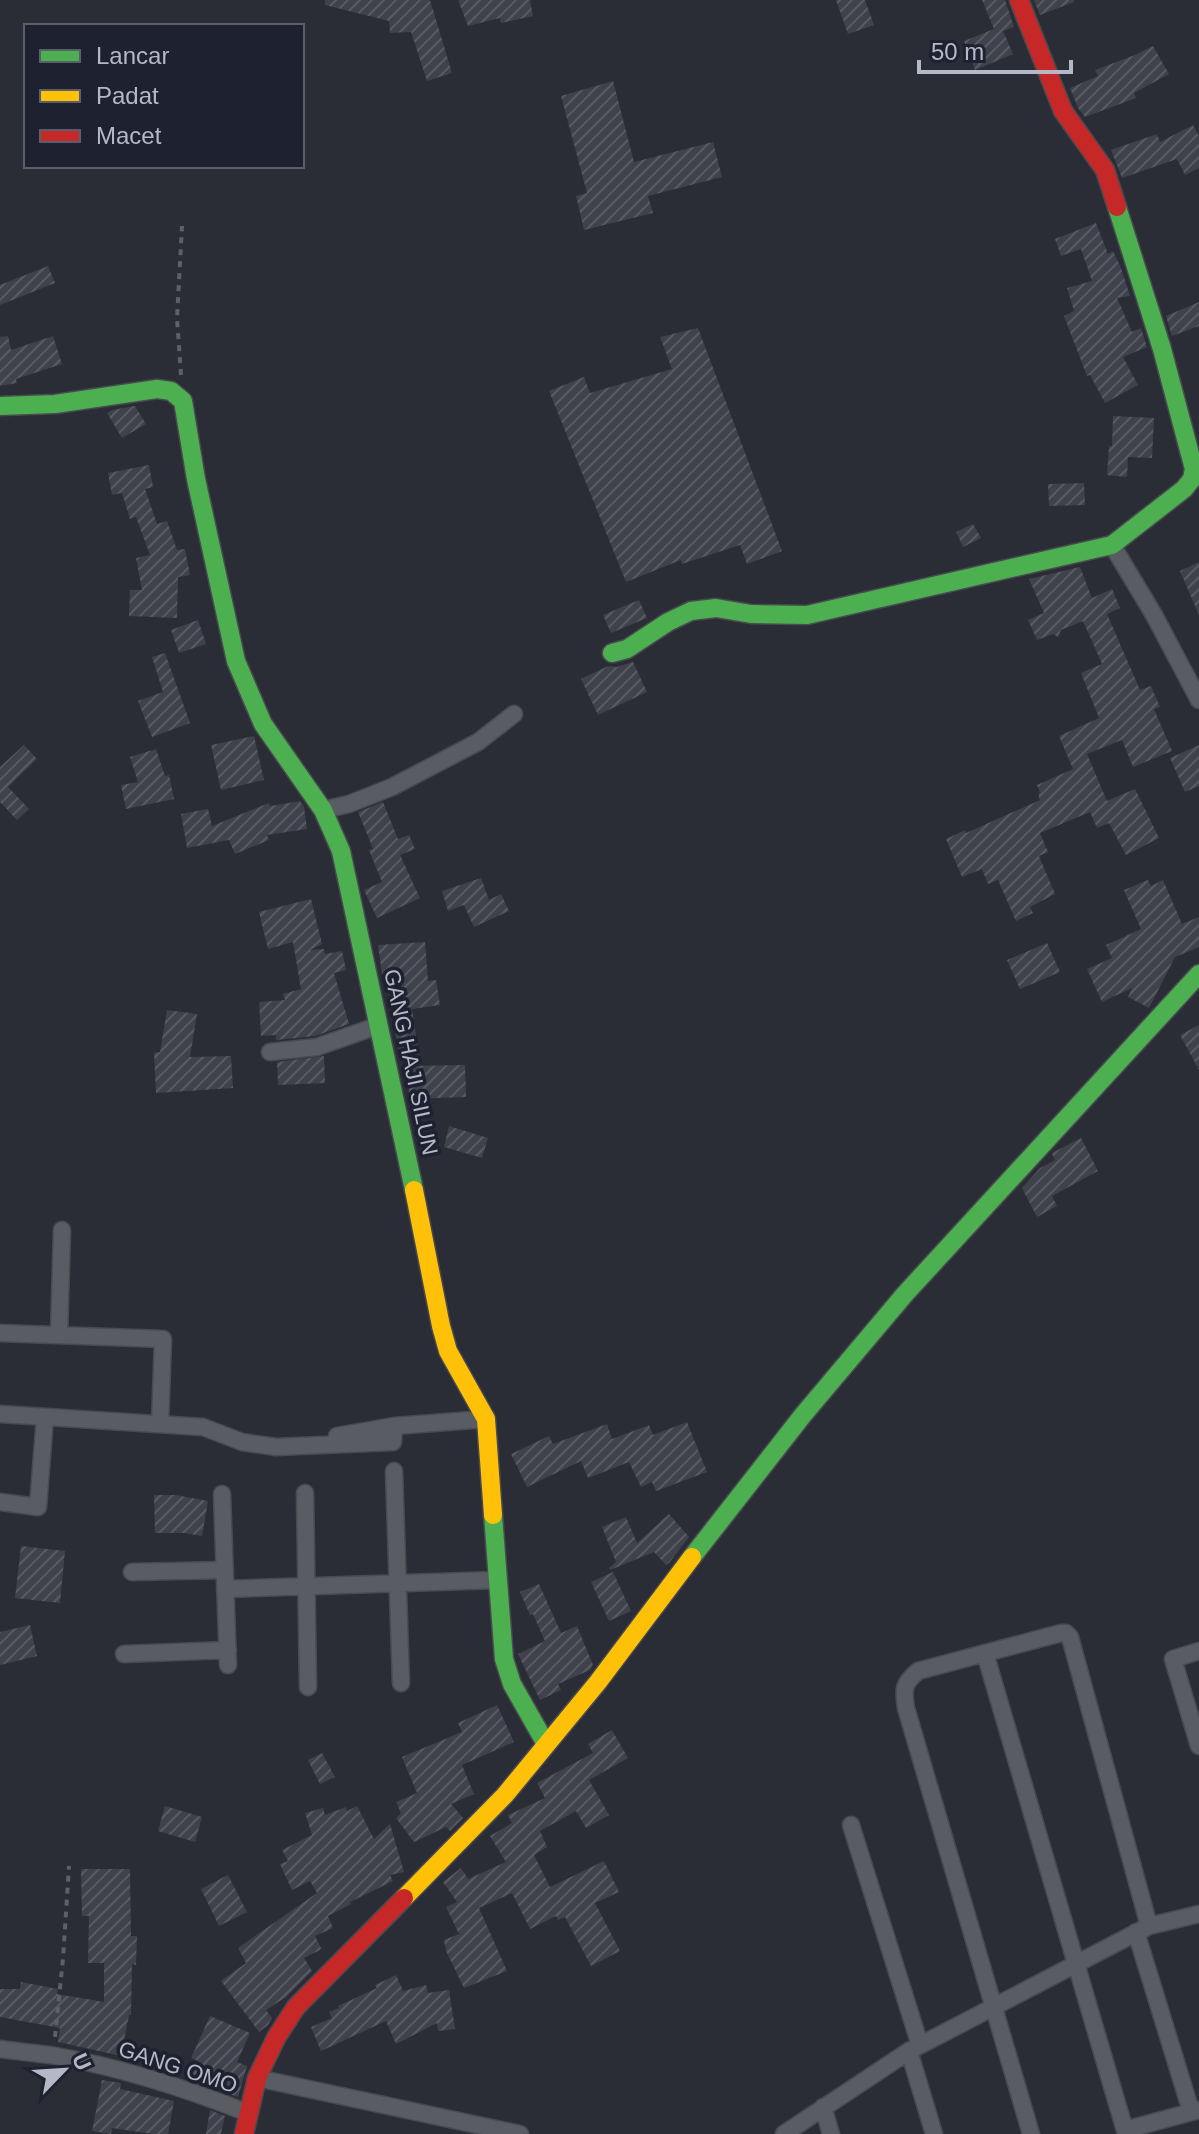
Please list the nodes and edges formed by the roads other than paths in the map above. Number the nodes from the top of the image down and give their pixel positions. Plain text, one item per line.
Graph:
1 (1019, 0) edge
2 (0, 406) edge
3 (1112, 545) junction
4 (612, 653) dead end
5 (1199, 700) edge
6 (514, 714) dead end
7 (323, 810) junction
8 (1199, 974) edge
9 (377, 1026) junction
10 (270, 1052) dead end
11 (62, 1230) dead end
12 (0, 1333) edge
13 (59, 1335) junction
14 (0, 1414) edge
15 (45, 1417) junction
16 (486, 1419) junction
17 (160, 1424) junction
18 (394, 1471) dead end
19 (305, 1493) dead end
20 (222, 1494) dead end
21 (0, 1502) edge
22 (225, 1570) junction
23 (132, 1572) dead end
24 (497, 1580) junction
25 (397, 1583) junction
26 (308, 1587) junction
27 (225, 1589) junction
28 (1199, 1651) edge
29 (985, 1653) junction
30 (124, 1654) dead end
31 (401, 1683) dead end
32 (308, 1687) dead end
33 (546, 1744) junction
34 (1199, 1746) edge
35 (851, 1825) dead end
36 (1199, 1914) edge
37 (1143, 1929) junction
38 (1076, 1964) junction
39 (994, 2007) junction
40 (915, 2048) junction
41 (0, 2049) edge
42 (257, 2078) junction
43 (823, 2107) junction
44 (1195, 2110) edge
45 (248, 2113) junction
46 (1126, 2132) edge
47 (244, 2134) edge
48 (520, 2134) edge
49 (784, 2134) edge
50 (831, 2134) edge
51 (934, 2134) edge
52 (1031, 2134) edge

1 - 3 street
2 - 7 street, GANG HAJI SILUN
3 - 4 street
3 - 5 street
6 - 7 street
7 - 9 street, GANG HAJI SILUN
8 - 33 street
9 - 10 street
9 - 16 street, GANG HAJI SILUN
11 - 13 street
12 - 13 street
13 - 17 street
14 - 15 street
15 - 17 street
15 - 21 street
16 - 17 street
16 - 24 street, GANG HAJI SILUN
18 - 25 street
19 - 26 street
20 - 22 street
22 - 23 street
22 - 27 street
24 - 25 street
24 - 33 street, GANG HAJI SILUN
25 - 26 street
25 - 31 street
26 - 27 street
26 - 32 street
27 - 30 street
28 - 34 street
29 - 37 street
29 - 38 street
29 - 39 street
33 - 42 street
35 - 40 street
36 - 37 street
37 - 38 street
37 - 44 street
38 - 39 street
38 - 46 street
39 - 40 street
39 - 52 street
40 - 43 street
40 - 51 street
41 - 45 street, GANG OMO
42 - 45 street
42 - 48 street
43 - 49 street
43 - 50 street
44 - 46 street
45 - 47 street

